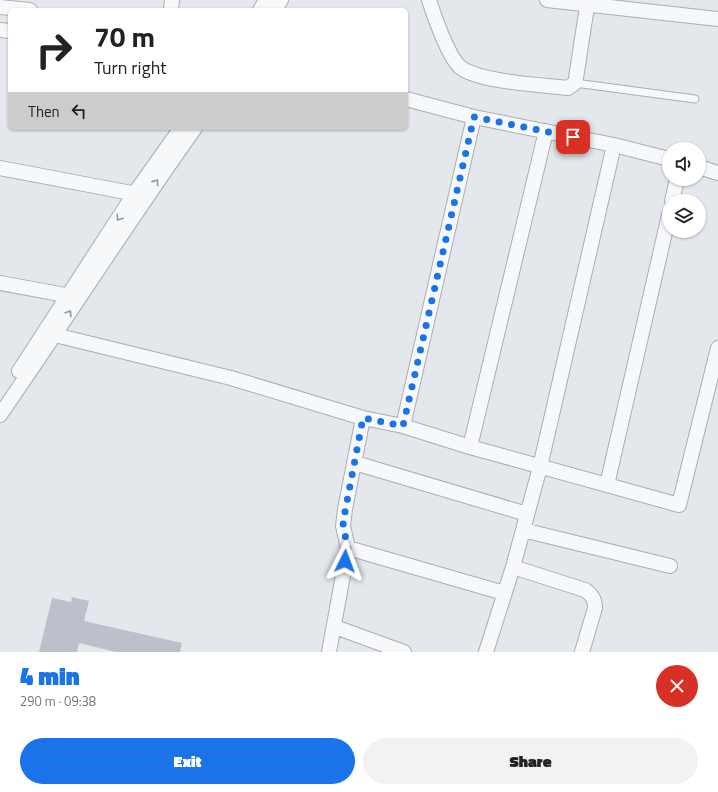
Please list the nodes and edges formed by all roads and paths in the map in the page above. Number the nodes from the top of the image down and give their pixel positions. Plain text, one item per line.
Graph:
1 (429, 0) edge
2 (547, 0) edge
3 (587, 3) edge
4 (0, 7) edge
5 (10, 8) edge
6 (718, 19) edge
7 (575, 83) junction
8 (695, 99) dead end
9 (408, 100) edge
10 (474, 117) junction
11 (180, 130) edge
12 (192, 130) edge
13 (546, 131) junction
14 (614, 145) junction
15 (662, 157) edge
16 (0, 168) edge
17 (706, 169) edge
18 (718, 173) edge
19 (140, 195) junction
20 (664, 238) edge
21 (0, 283) edge
22 (74, 296) junction
23 (55, 335) junction
24 (718, 348) edge
25 (2, 401) edge
26 (0, 415) edge
27 (363, 418) junction
28 (403, 426) junction
29 (470, 447) junction
30 (355, 463) junction
31 (540, 467) junction
32 (607, 485) junction
33 (527, 514) junction
34 (523, 530) junction
35 (348, 548) junction
36 (670, 566) dead end
37 (512, 567) junction
38 (504, 593) junction
39 (335, 627) junction
40 (329, 652) edge
41 (404, 652) edge
42 (486, 652) edge
43 (582, 652) edge

1 - 7 street
2 - 3 street
3 - 6 street
3 - 7 street
4 - 5 street
7 - 8 lane
9 - 10 street
10 - 13 street
10 - 28 street
11 - 19 street
19 -> 12 street
13 - 14 street
13 - 29 street
14 - 15 street
14 - 31 street
16 - 19 street
17 - 18 street
19 - 22 street
20 - 32 street
21 - 22 street
23 -> 22 street
22 - 25 street
23 - 25 street
23 - 27 street
24 - 32 street
25 - 26 street
27 - 28 street
27 - 30 street
28 - 29 street
29 - 31 street
30 - 33 street
30 - 35 street
31 - 32 street
31 - 33 street
33 - 34 street
34 - 36 street
34 - 37 street
35 - 38 street
35 - 39 street
37 - 38 street
37 - 43 street
38 - 42 street
39 - 40 street
39 - 41 street

